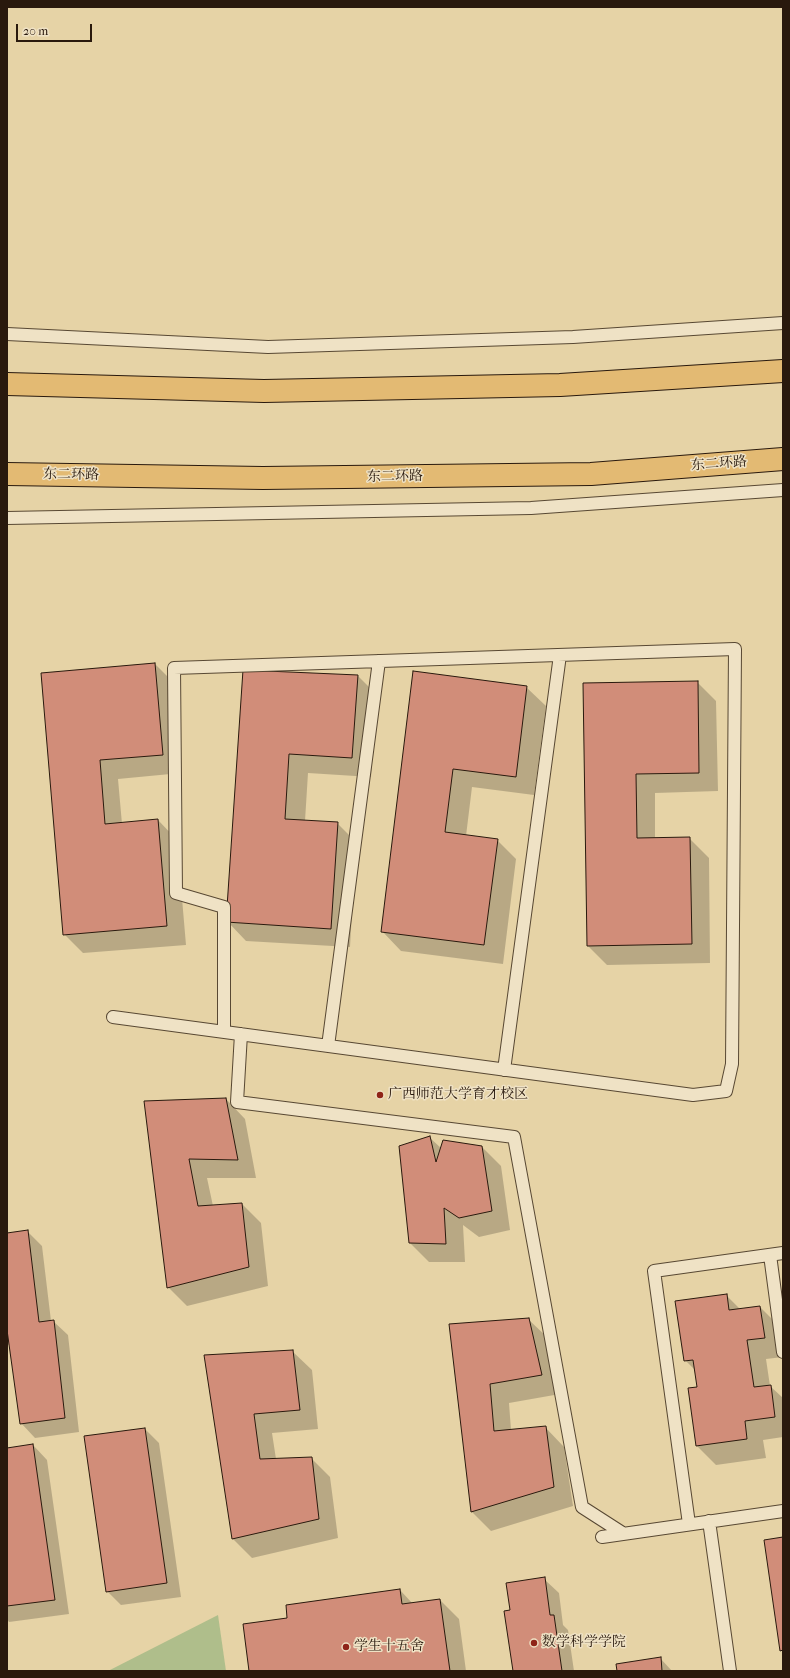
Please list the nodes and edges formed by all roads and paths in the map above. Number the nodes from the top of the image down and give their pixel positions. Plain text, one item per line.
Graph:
1 (783, 323) edge
2 (7, 334) edge
3 (783, 371) edge
4 (7, 384) edge
5 (783, 459) edge
6 (7, 474) edge
7 (783, 490) edge
8 (7, 518) edge
9 (560, 655) junction
10 (379, 661) junction
11 (112, 1017) dead end
12 (224, 1032) junction
13 (241, 1034) junction
14 (328, 1046) junction
15 (504, 1070) junction
16 (783, 1253) edge
17 (770, 1255) junction
18 (783, 1352) edge
19 (783, 1511) edge
20 (709, 1521) junction
21 (689, 1524) junction
22 (624, 1534) junction
23 (602, 1536) dead end
24 (730, 1671) edge

1 - 2 lane
3 - 4 main road
5 - 6 main road, 东二环路
7 - 8 lane
9 - 10 lane
9 - 15 lane
9 - 15 lane
10 - 12 lane
10 - 14 lane
11 - 12 lane
12 - 13 lane
13 - 14 lane
13 - 22 lane
14 - 15 lane
16 - 17 lane
17 - 18 lane
17 - 21 lane
19 - 20 lane
20 - 21 lane
20 - 24 lane
21 - 22 lane
22 - 23 lane

